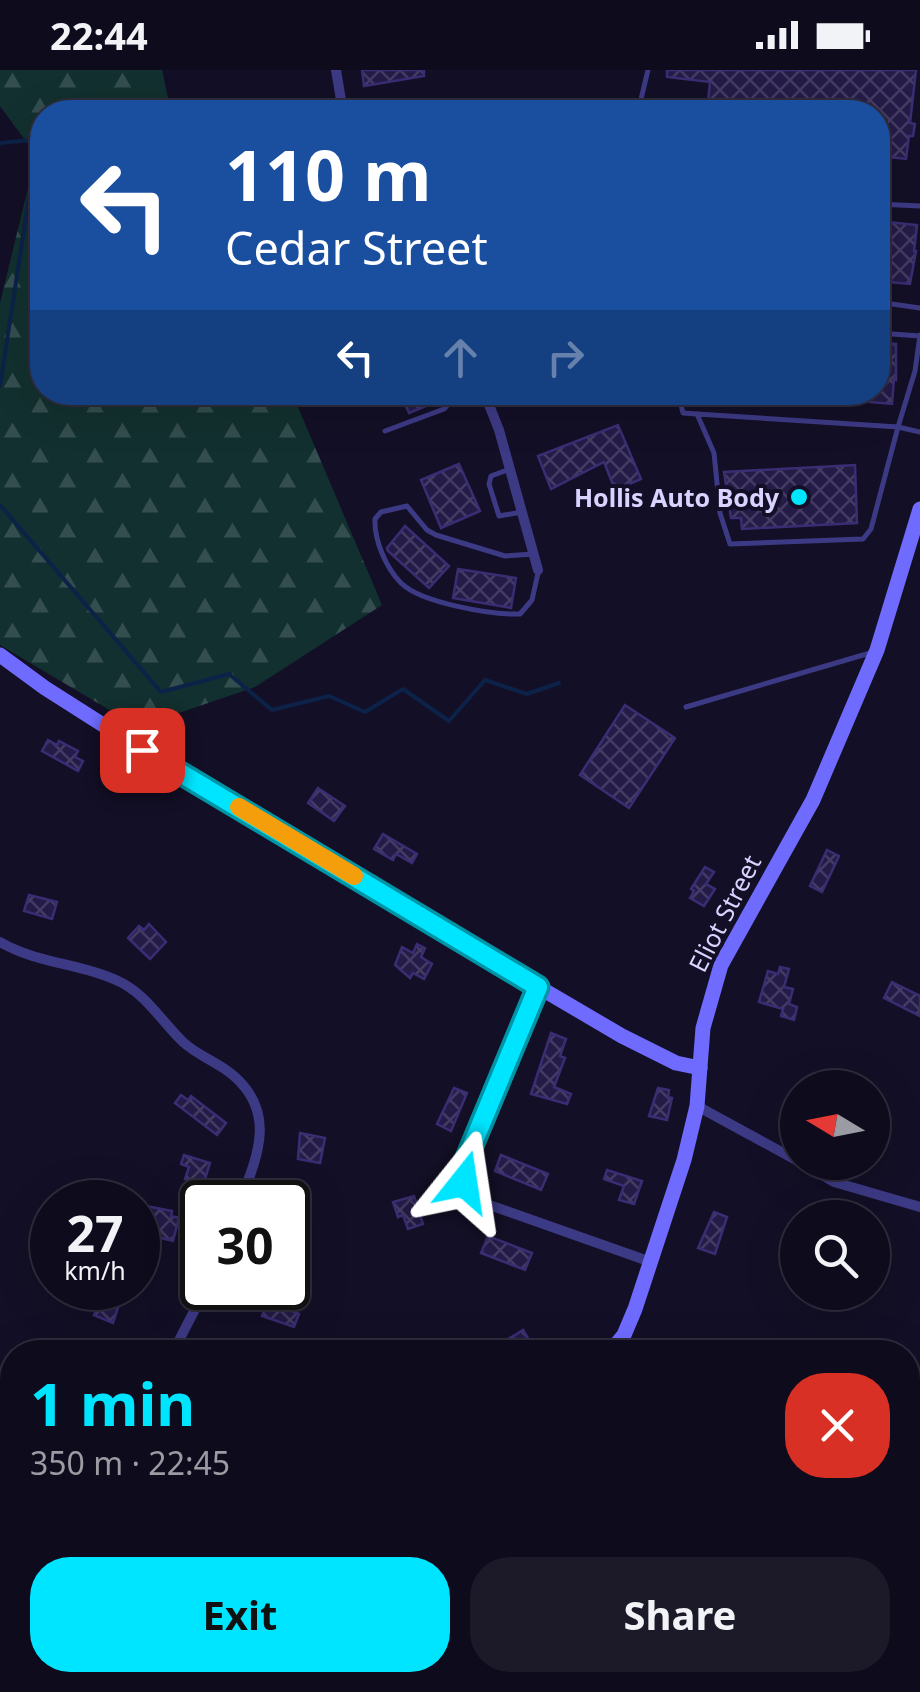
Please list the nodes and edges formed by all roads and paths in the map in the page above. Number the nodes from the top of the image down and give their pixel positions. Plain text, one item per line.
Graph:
1 (336, 70) edge
2 (648, 70) edge
3 (342, 100) edge
4 (641, 100) edge
5 (890, 205) edge
6 (920, 206) edge
7 (890, 304) edge
8 (920, 308) edge
9 (890, 333) edge
10 (920, 336) edge
11 (448, 405) edge
12 (488, 405) edge
13 (681, 405) edge
14 (697, 414) junction
15 (898, 427) junction
16 (384, 432) dead end
17 (920, 432) edge
18 (510, 469) junction
19 (920, 510) edge
20 (522, 512) junction
21 (916, 535) edge
22 (534, 554) junction
23 (538, 570) joint
24 (877, 650) junction
25 (0, 655) edge
26 (686, 707) dead end
27 (0, 942) edge
28 (538, 987) junction
29 (700, 1068) junction
30 (697, 1106) junction
31 (780, 1152) edge
32 (247, 1180) edge
33 (830, 1180) edge
34 (920, 1207) edge
35 (651, 1262) junction
36 (195, 1310) edge
37 (624, 1335) junction
38 (179, 1340) edge
39 (620, 1340) edge
40 (627, 1340) edge

1 - 3 street
2 - 4 lane
5 - 6 lane
7 - 8 lane
9 - 10 lane
10 - 15 lane
11 - 16 lane
12 - 18 street
13 - 14 lane
14 - 15 lane
14 - 15 lane
15 - 17 lane
18 - 20 street
18 - 20 lane
19 - 21 main road, Eliot Street
20 - 22 street
21 - 24 main road, Eliot Street
22 - 23 street
22 - 23 lane
24 - 26 lane
24 - 29 main road, Eliot Street
25 - 28 main road
27 - 32 street
28 - 29 main road
28 - 35 street
29 - 30 main road, Eliot Street
30 - 31 street
30 - 35 main road, Eliot Street
33 - 34 street
35 - 37 main road, Eliot Street
36 - 38 street
37 - 39 main road, Eliot Street
37 - 40 main road

